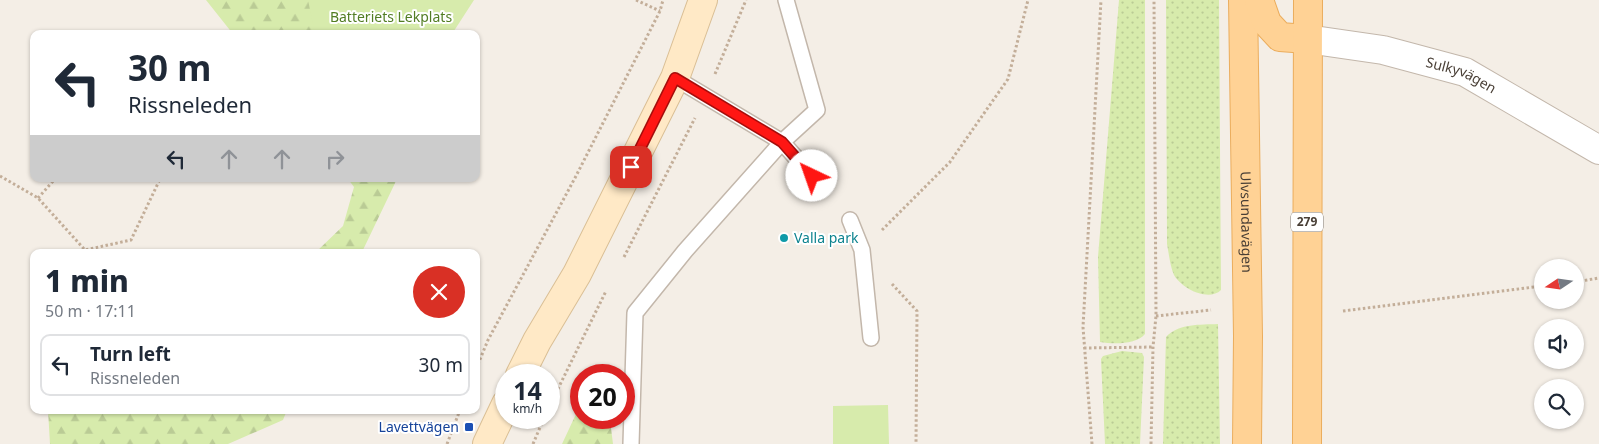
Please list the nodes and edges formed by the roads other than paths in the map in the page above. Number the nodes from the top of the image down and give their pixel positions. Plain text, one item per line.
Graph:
1 (703, 0) edge
2 (786, 0) edge
3 (1244, 0) edge
4 (1259, 0) edge
5 (1308, 0) edge
6 (1307, 39) junction
7 (675, 78) junction
8 (782, 142) junction
9 (1599, 150) edge
10 (812, 176) dead end
11 (850, 220) dead end
12 (578, 274) junction
13 (871, 338) dead end
14 (526, 364) edge
15 (541, 364) edge
16 (495, 427) edge
17 (512, 429) edge
18 (487, 444) edge
19 (505, 444) edge
20 (631, 444) edge
21 (1247, 444) edge
22 (1307, 444) edge

1 - 7 street
2 - 8 lane
3 - 21 main road, Ulvsundavägen
4 - 6 main road
5 - 6 main road, 279
6 - 9 street, Sulkyvägen
6 - 22 main road, 279
7 - 8 lane
7 - 12 street
8 - 10 lane
8 - 20 lane
11 - 13 lane
12 - 14 street
12 - 15 street
16 - 18 street
17 - 19 street

